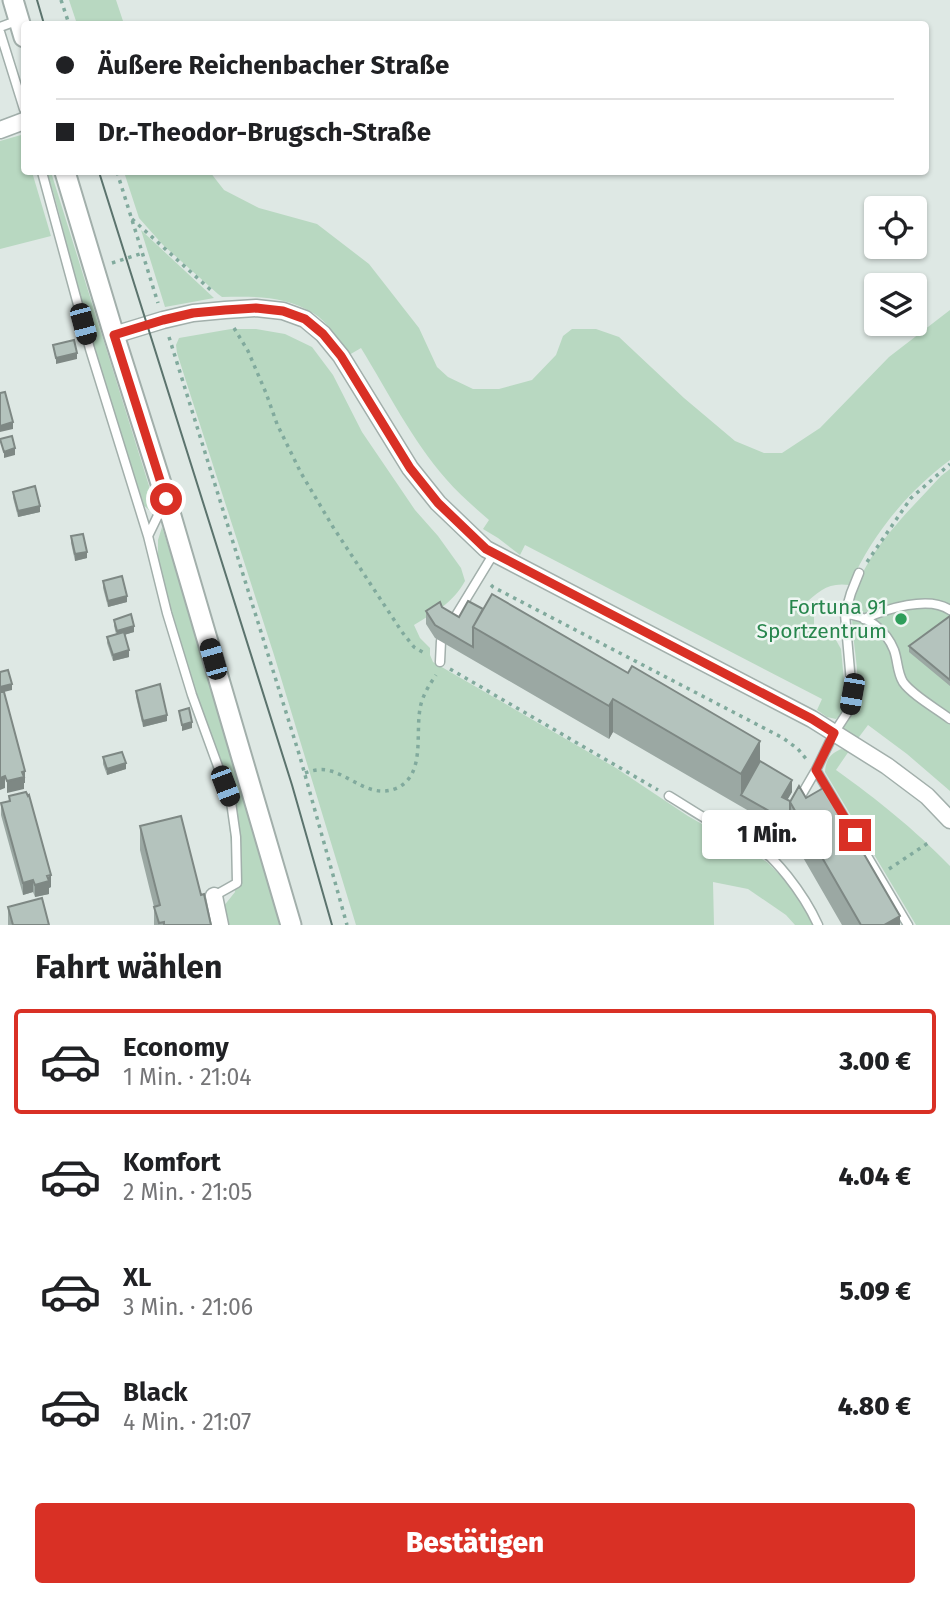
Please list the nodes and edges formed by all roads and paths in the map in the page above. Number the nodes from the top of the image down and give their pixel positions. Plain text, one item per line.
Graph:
1 (13, 0) edge
2 (61, 0) edge
3 (68, 21) edge
4 (21, 26) edge
5 (0, 27) edge
6 (21, 29) edge
7 (0, 32) edge
8 (21, 99) edge
9 (21, 122) edge
10 (0, 131) edge
11 (43, 175) edge
12 (66, 175) edge
13 (118, 175) edge
14 (132, 219) junction
15 (143, 253) junction
16 (94, 269) junction
17 (222, 310) junction
18 (163, 320) junction
19 (114, 335) junction
20 (950, 464) edge
21 (166, 499) junction
22 (148, 536) junction
23 (494, 553) junction
24 (859, 572) joint
25 (950, 610) edge
26 (845, 614) junction
27 (864, 619) junction
28 (451, 624) edge
29 (441, 641) edge
30 (442, 664) junction
31 (950, 719) edge
32 (834, 733) junction
33 (816, 770) junction
34 (304, 773) junction
35 (669, 796) joint
36 (791, 814) edge
37 (950, 820) edge
38 (782, 830) edge
39 (928, 844) dead end
40 (769, 856) junction
41 (879, 876) junction
42 (215, 896) joint
43 (220, 925) edge
44 (291, 925) edge
45 (347, 925) edge
46 (818, 925) edge
47 (908, 925) edge

1 - 4 street
2 - 3 path
5 - 6 lane
7 - 8 lane
9 - 10 street
11 - 22 lane
12 - 16 street
13 - 14 path
14 - 15 path
14 - 17 path
15 - 16 path
15 - 18 path
16 - 19 street
17 - 18 street
17 - 23 street
17 - 30 path
18 - 19 street
18 - 34 path
19 - 21 street
20 - 24 path
21 - 22 lane
21 - 44 street
22 - 42 lane
23 - 28 lane
23 - 32 street
24 - 26 lane
25 - 27 lane
26 - 27 lane
26 - 32 lane
27 - 31 lane
29 - 30 lane
30 - 34 path
30 - 35 path
32 - 33 lane
32 - 37 street
33 - 36 lane
33 - 41 lane
34 - 45 path
35 - 40 lane
38 - 40 lane
39 - 41 path
40 - 46 lane
41 - 47 lane
42 - 43 street

